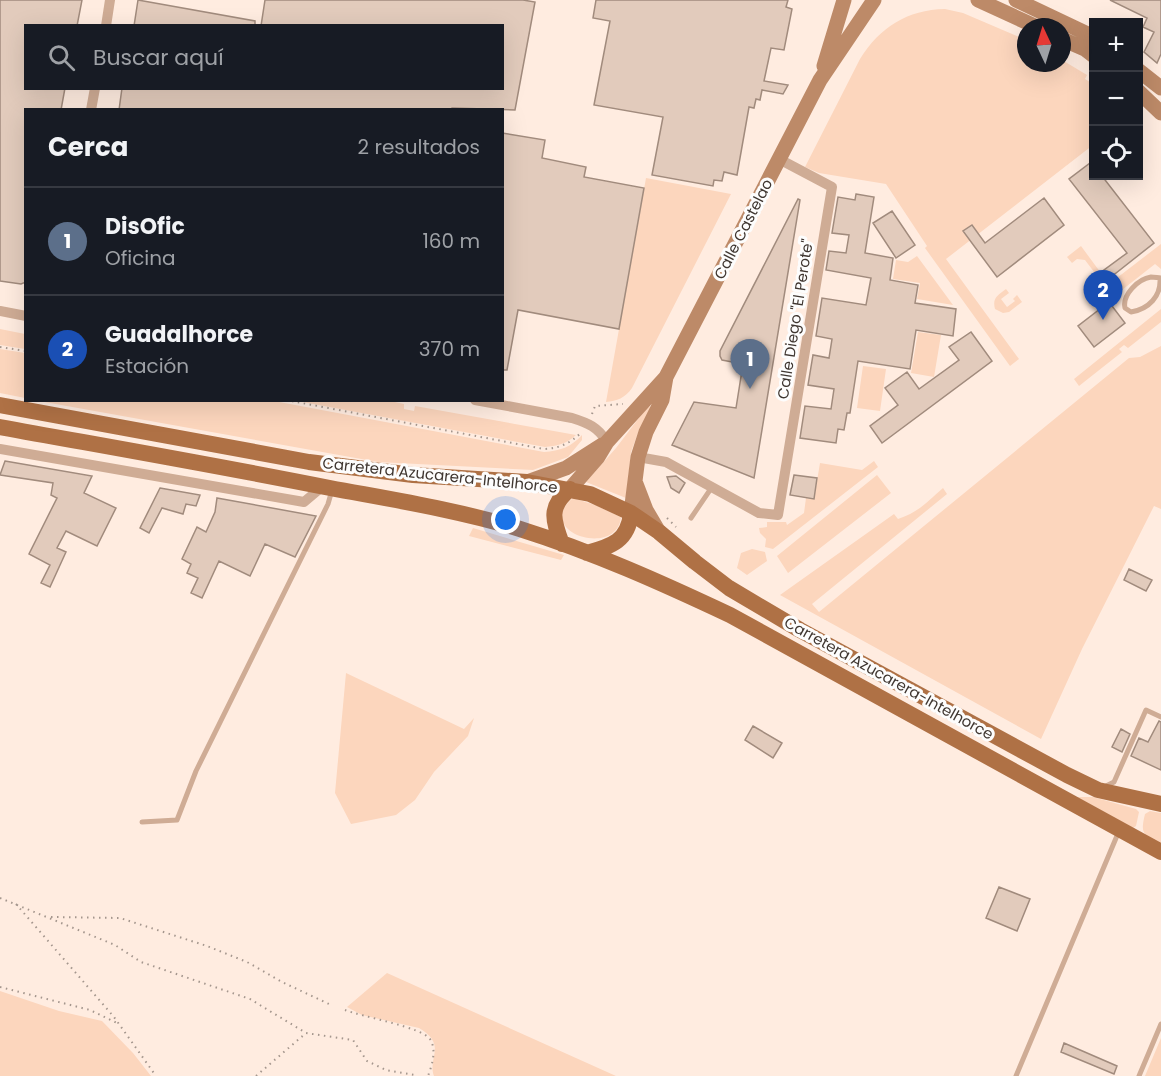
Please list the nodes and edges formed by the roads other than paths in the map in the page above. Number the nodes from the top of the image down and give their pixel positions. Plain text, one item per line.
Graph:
1 (111, 0) edge
2 (832, 0) edge
3 (844, 0) edge
4 (874, 0) edge
5 (978, 0) edge
6 (1016, 0) edge
7 (839, 16) junction
8 (1017, 18) edge
9 (106, 24) edge
10 (1089, 35) edge
11 (1071, 43) edge
12 (1089, 52) edge
13 (1141, 72) edge
14 (820, 80) junction
15 (1161, 88) edge
16 (95, 90) edge
17 (1143, 96) edge
18 (91, 108) edge
19 (1161, 113) edge
20 (779, 159) junction
21 (1161, 279) edge
22 (0, 311) edge
23 (24, 316) edge
24 (666, 377) junction
25 (486, 402) edge
26 (0, 405) edge
27 (0, 427) edge
28 (607, 442) junction
29 (1, 452) edge
30 (638, 457) junction
31 (635, 481) junction
32 (527, 482) junction
33 (328, 487) junction
34 (712, 487) junction
35 (570, 489) junction
36 (631, 513) junction
37 (691, 518) dead end
38 (662, 524) junction
39 (562, 544) junction
40 (587, 553) junction
41 (1161, 717) edge
42 (1098, 790) junction
43 (1160, 803) edge
44 (142, 822) dead end
45 (1119, 829) junction
46 (1161, 852) edge
47 (1161, 1024) edge
48 (1016, 1076) edge
49 (1139, 1076) edge

1 - 9 street
2 - 7 main road
3 - 7 main road, Calle Castelao
4 - 14 main road, Calle Castelao
5 - 8 main road
6 - 10 main road
7 - 14 main road, Calle Castelao
11 - 12 main road
13 - 15 main road
14 - 20 main road, Calle Castelao
16 - 18 street
17 - 19 main road
20 - 24 main road, Calle Castelao
20 - 34 street, Calle Diego "El Perote"
21 - 21 lane
22 - 23 street
24 - 28 main road, Calle Castelao
24 - 30 main road, Calle Castelao
25 - 28 street
26 - 32 main road, Carretera Azucarera-Intelhorce
27 - 33 main road, Carretera Azucarera-Intelhorce
28 - 32 main road
28 - 35 main road, Calle Castelao
29 - 33 street, Carretera Azucarera-Intelhorce
30 - 31 main road, Calle Castelao
30 - 34 street
31 - 36 main road, Calle Castelao
31 - 38 main road
32 - 35 main road, Carretera Azucarera-Intelhorce
33 - 39 main road, Carretera Azucarera-Intelhorce
33 - 44 lane
34 - 37 lane
35 - 36 main road, Carretera Azucarera-Intelhorce
35 - 39 main road
36 - 38 main road, Carretera Azucarera-Intelhorce
36 - 40 main road
38 - 42 main road, Carretera Azucarera-Intelhorce
39 - 40 main road, Carretera Azucarera-Intelhorce
40 - 45 main road, Carretera Azucarera-Intelhorce
41 - 42 lane
42 - 43 main road, Carretera Azucarera-Intelhorce
45 - 46 main road, Carretera Azucarera-Intelhorce
45 - 48 lane
47 - 49 lane

